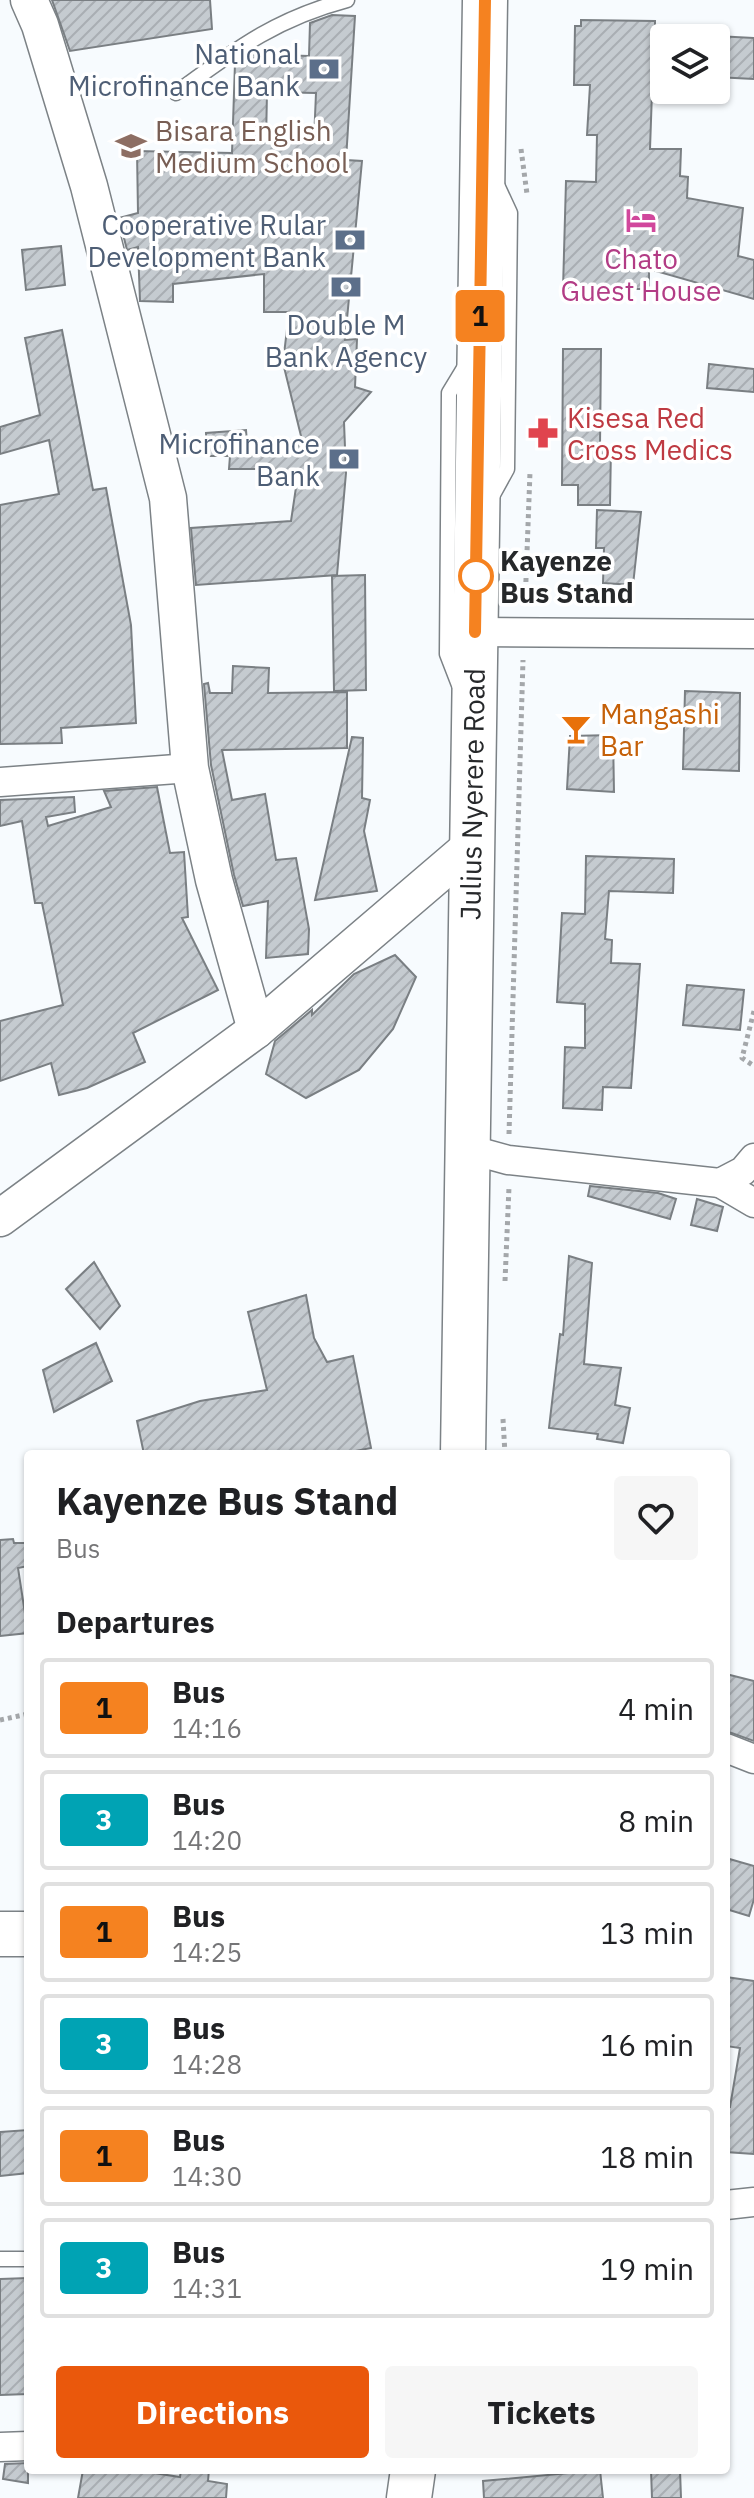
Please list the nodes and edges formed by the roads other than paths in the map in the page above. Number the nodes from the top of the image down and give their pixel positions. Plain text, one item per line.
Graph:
1 (29, 0) edge
2 (347, 0) edge
3 (485, 0) edge
4 (176, 93) dead end
5 (482, 152) junction
6 (479, 345) junction
7 (477, 525) junction
8 (475, 632) junction
9 (754, 634) edge
10 (473, 723) junction
11 (190, 768) junction
12 (0, 782) edge
13 (470, 847) junction
14 (256, 1030) junction
15 (488, 1154) junction
16 (754, 1158) edge
17 (720, 1183) junction
18 (754, 1203) edge
19 (0, 1218) edge
20 (462, 1450) edge
21 (730, 1750) edge
22 (754, 1759) edge
23 (0, 1934) edge
24 (24, 1934) edge
25 (754, 2202) edge
26 (730, 2205) edge
27 (0, 2259) edge
28 (24, 2259) edge
29 (24, 2446) edge
30 (0, 2447) edge
31 (412, 2474) edge
32 (409, 2498) edge

1 - 11 street
2 - 4 lane
3 - 5 main road, Julius Nyerere Road
5 - 6 main road, Julius Nyerere Road
5 - 7 lane
6 - 7 main road, Julius Nyerere Road
6 - 10 lane
7 - 8 main road, Julius Nyerere Road
8 - 9 street
8 - 10 main road, Julius Nyerere Road
10 - 13 main road, Julius Nyerere Road
11 - 12 street
11 - 14 street
13 - 14 street
13 - 15 main road, Julius Nyerere Road
14 - 19 street
15 - 17 street
15 - 20 main road, Julius Nyerere Road
16 - 17 street
17 - 18 street
21 - 22 street
23 - 24 main road
25 - 26 street
27 - 28 lane
29 - 30 street
31 - 32 main road

